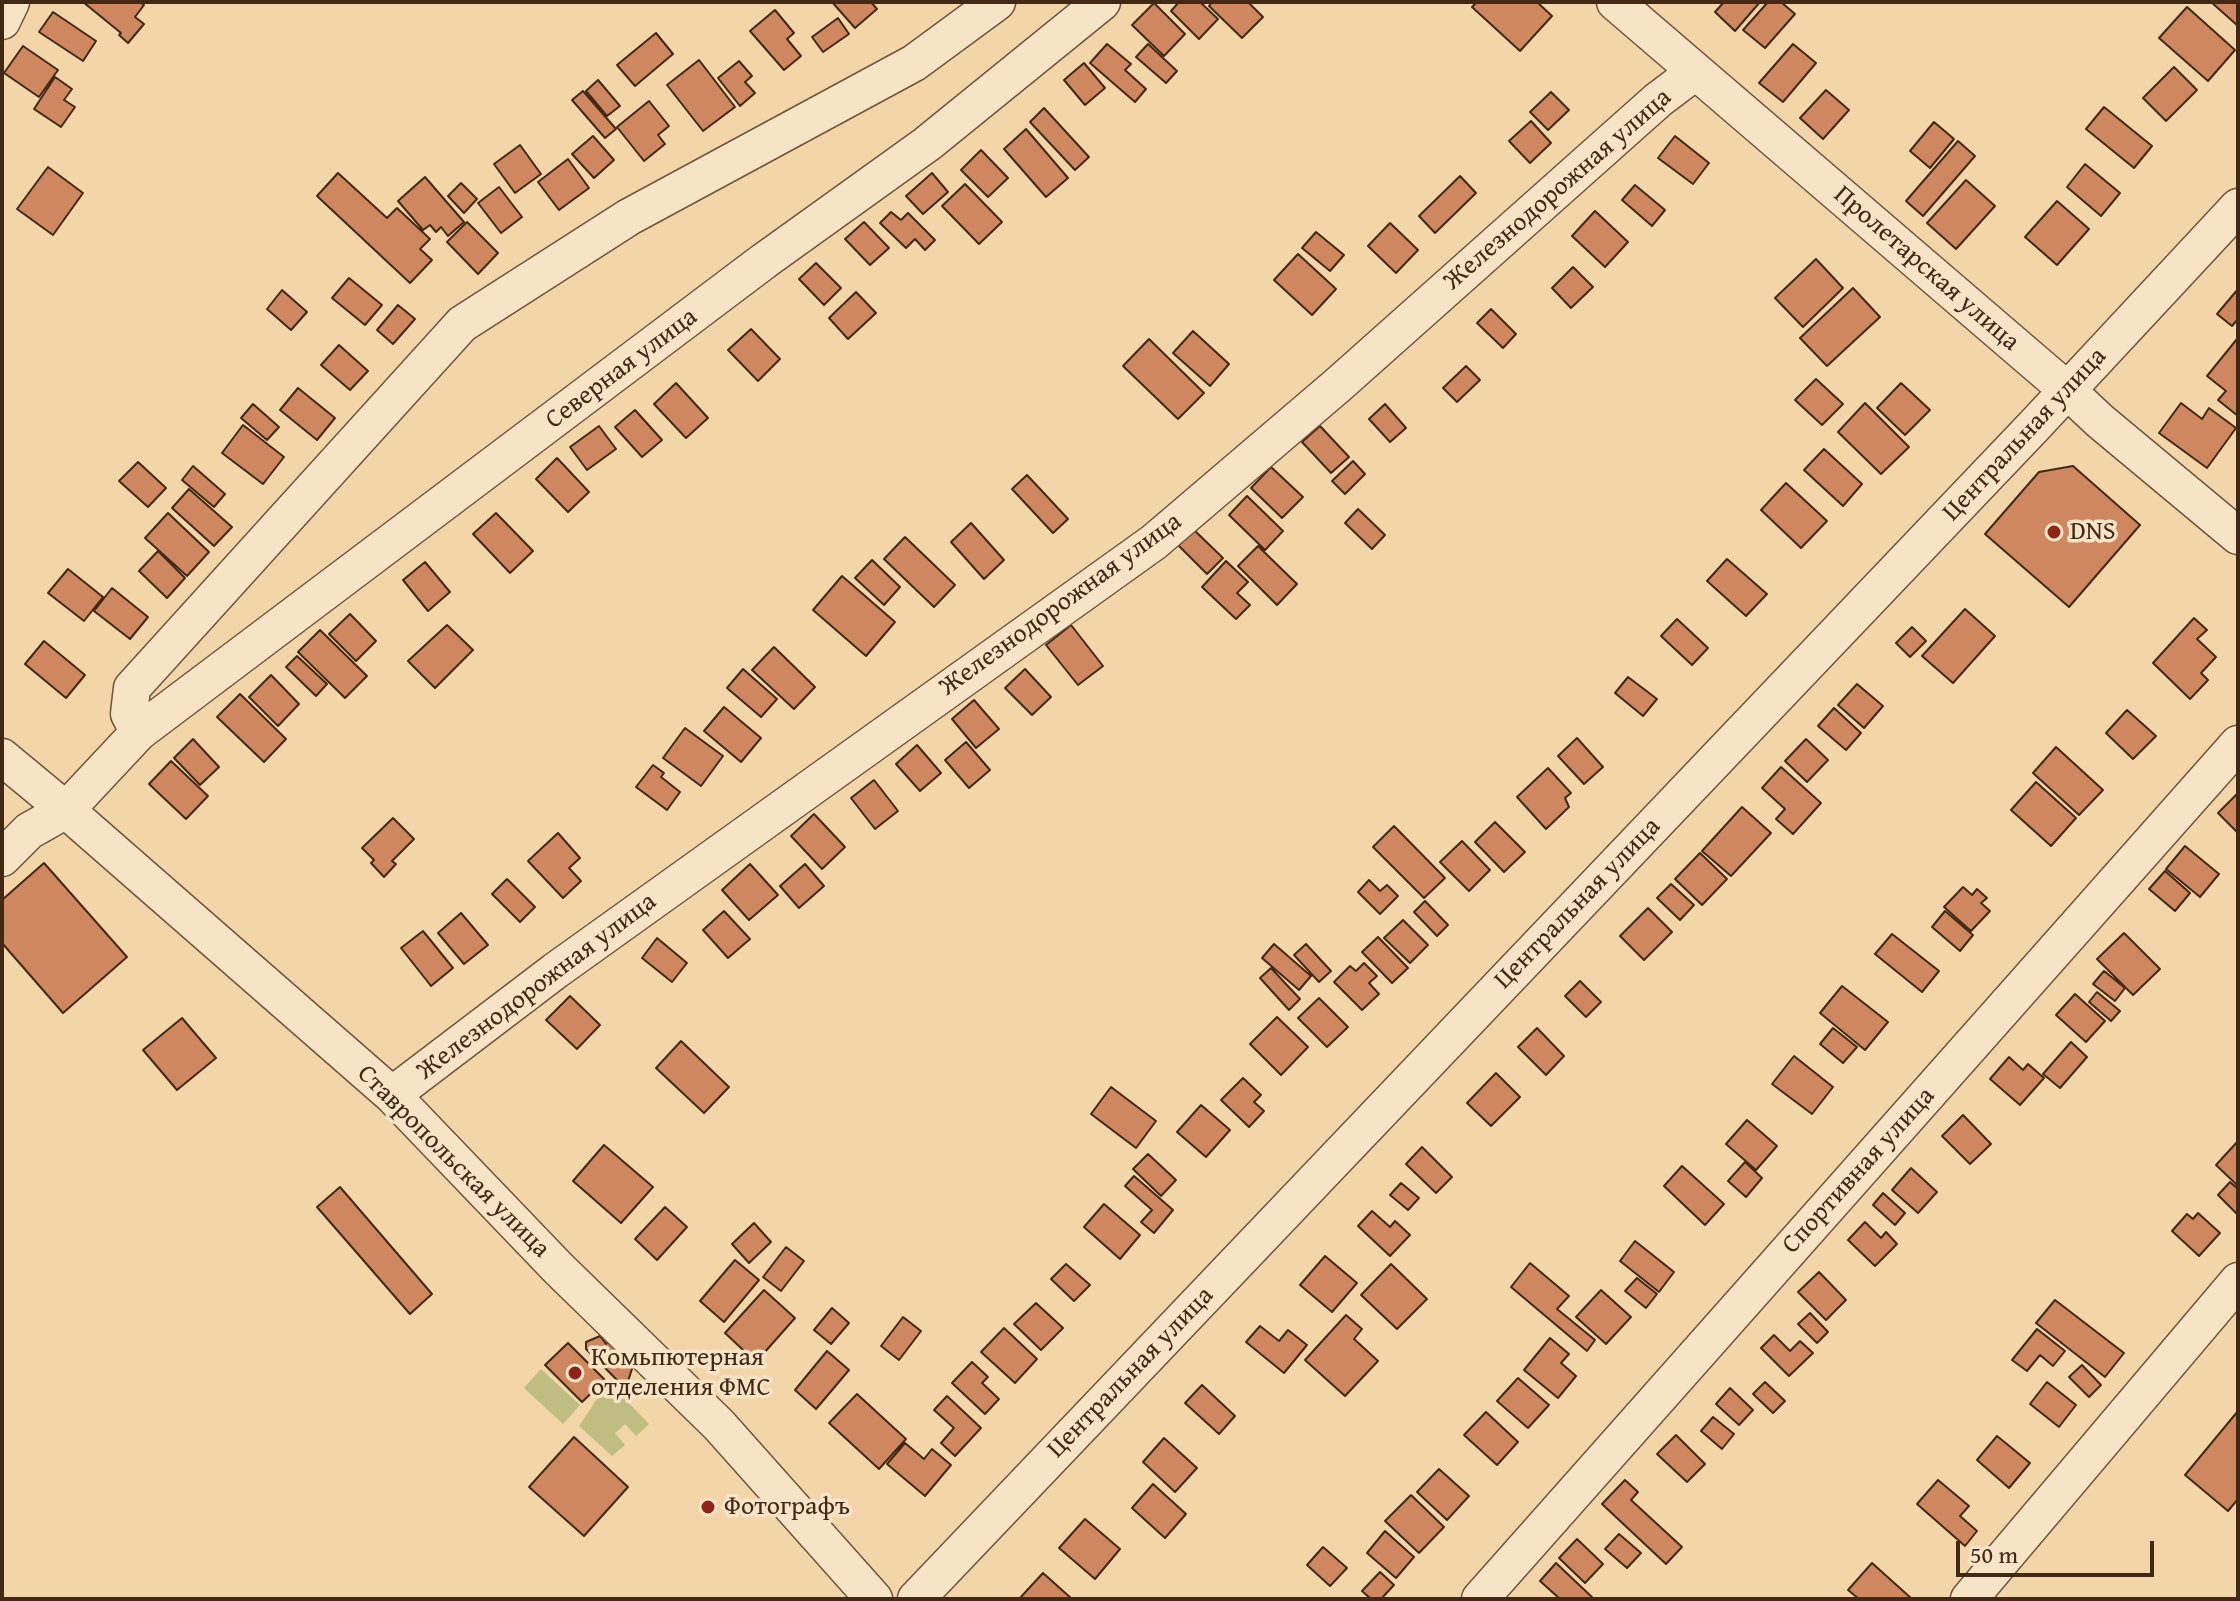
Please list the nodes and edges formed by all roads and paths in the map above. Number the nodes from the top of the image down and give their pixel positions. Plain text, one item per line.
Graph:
1 (11, 2) edge
2 (997, 2) edge
3 (1102, 2) edge
4 (1615, 2) edge
5 (2, 21) edge
6 (1695, 72) junction
7 (2238, 207) edge
8 (2067, 390) junction
9 (2238, 536) edge
10 (139, 732) junction
11 (2238, 744) edge
12 (2, 757) edge
13 (66, 810) junction
14 (2, 858) edge
15 (392, 1095) junction
16 (2238, 1281) edge
17 (874, 1599) edge
18 (916, 1599) edge
19 (1480, 1599) edge
20 (1969, 1599) edge

1 - 5 street
2 - 10 street
3 - 10 street, Северная улица
4 - 6 street, Пролетарская улица
6 - 8 street, Пролетарская улица
6 - 15 street, Железнодорожная улица
7 - 8 street, Центральная улица
8 - 9 street, Пролетарская улица
8 - 18 street, Центральная улица
10 - 13 street, Северная улица
11 - 19 street, Спортивная улица
12 - 13 street, Ставропольская улица
13 - 14 street, Северная улица
13 - 15 street, Ставропольская улица
15 - 17 street, Ставропольская улица
16 - 20 street

